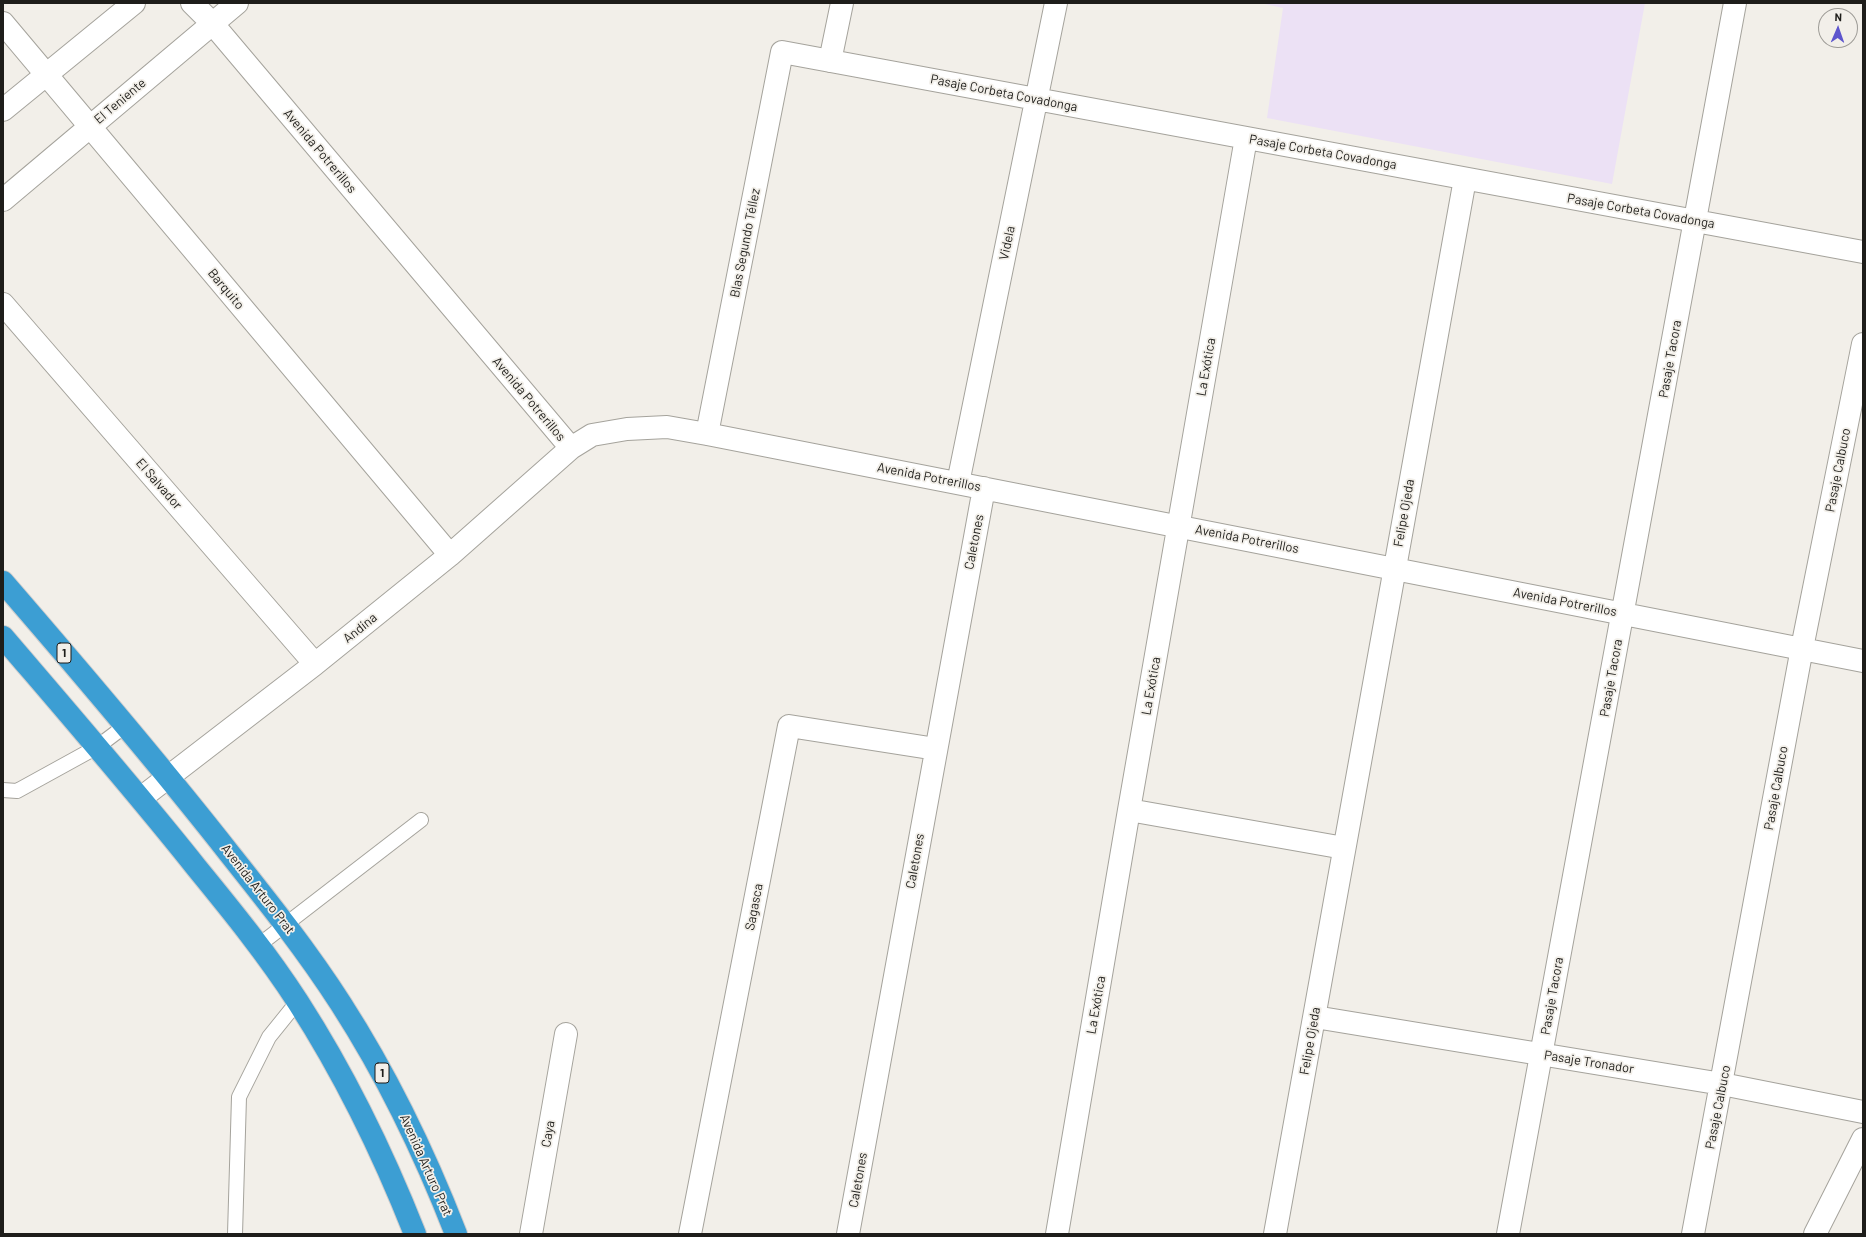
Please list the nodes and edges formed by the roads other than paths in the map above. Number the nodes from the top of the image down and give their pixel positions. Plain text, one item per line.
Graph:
1 (134, 3) edge
2 (192, 3) edge
3 (237, 3) edge
4 (842, 3) edge
5 (1056, 3) edge
6 (1735, 3) edge
7 (3, 23) edge
8 (212, 23) junction
9 (782, 52) joint
10 (830, 61) junction
11 (46, 74) junction
12 (1037, 99) junction
13 (3, 110) edge
14 (90, 126) junction
15 (1246, 138) junction
16 (1466, 178) junction
17 (3, 200) edge
18 (1695, 221) junction
19 (1863, 252) edge
20 (3, 304) edge
21 (1863, 344) edge
22 (708, 434) junction
23 (571, 448) junction
24 (958, 483) junction
25 (984, 488) junction
26 (1179, 526) junction
27 (450, 555) junction
28 (1394, 568) junction
29 (3, 582) edge
30 (1623, 613) junction
31 (3, 637) edge
32 (1802, 648) junction
33 (1863, 661) edge
34 (315, 664) junction
35 (125, 726) junction
36 (97, 747) junction
37 (936, 749) junction
38 (169, 776) junction
39 (3, 790) edge
40 (141, 798) junction
41 (1129, 810) junction
42 (421, 820) dead end
43 (1344, 848) junction
44 (286, 925) junction
45 (259, 945) junction
46 (298, 1001) junction
47 (1315, 1017) junction
48 (566, 1034) dead end
49 (1542, 1054) junction
50 (1722, 1084) junction
51 (1863, 1112) edge
52 (1863, 1139) edge
53 (235, 1234) edge
54 (415, 1234) edge
55 (456, 1234) edge
56 (531, 1234) edge
57 (690, 1234) edge
58 (848, 1234) edge
59 (1057, 1234) edge
60 (1275, 1234) edge
61 (1508, 1234) edge
62 (1693, 1234) edge
63 (1815, 1234) edge

1 - 11 street
2 - 8 street, Avenida Potrerillos
3 - 8 street, El Teniente
4 - 10 street
5 - 12 street, Videla
6 - 18 street, Pasaje Tacora
7 - 11 street, Barquito
8 - 14 street, El Teniente
8 - 23 street, Avenida Potrerillos
9 - 10 street, Pasaje Corbeta Covadonga
9 - 22 street, Blas Segundo Téllez
10 - 12 street, Pasaje Corbeta Covadonga
11 - 13 street
11 - 14 street, Barquito
12 - 15 street, Pasaje Corbeta Covadonga
12 - 24 street, Videla
14 - 17 street, El Teniente
14 - 27 street, Barquito
15 - 16 street, Pasaje Corbeta Covadonga
15 - 26 street, La Exótica
16 - 18 street, Pasaje Corbeta Covadonga
16 - 28 street, Felipe Ojeda
18 - 19 street, Pasaje Corbeta Covadonga
18 - 30 street, Pasaje Tacora
20 - 34 street, El Salvador
21 - 32 street, Pasaje Calbuco
22 - 23 street, Avenida Potrerillos
22 - 24 street, Avenida Potrerillos
23 - 27 street, Andina
24 - 25 street, Avenida Potrerillos
25 - 26 street, Avenida Potrerillos
25 - 37 street, Caletones
26 - 28 street, Avenida Potrerillos
26 - 41 street, La Exótica
27 - 34 street, Andina
28 - 30 street, Avenida Potrerillos
28 - 43 street, Felipe Ojeda
29 - 35 highway, Avenida Arturo Prat / 1
30 - 32 street, Avenida Potrerillos
30 - 49 street, Pasaje Tacora
31 - 36 highway
32 - 33 street, Avenida Potrerillos
32 - 50 street, Pasaje Calbuco
34 - 38 street, Andina
35 - 36 lane
35 - 38 highway, Avenida Arturo Prat / 1
36 - 39 lane
36 - 40 highway
37 - 57 street, Sagasca
37 - 58 street, Caletones
38 - 40 street, Andina
38 - 44 highway, Avenida Arturo Prat / 1
40 - 45 highway
41 - 43 street
41 - 59 street, La Exótica
42 - 44 lane
43 - 47 street, Felipe Ojeda
44 - 45 lane
44 - 55 highway, Avenida Arturo Prat / 1
45 - 46 highway
46 - 53 lane
46 - 54 highway
47 - 49 street, Pasaje Tronador
47 - 60 street, Felipe Ojeda
48 - 56 street, Caya
49 - 50 street, Pasaje Tronador
49 - 61 street, Pasaje Tacora
50 - 51 street, Pasaje Tronador
50 - 62 street, Pasaje Calbuco
52 - 63 street

